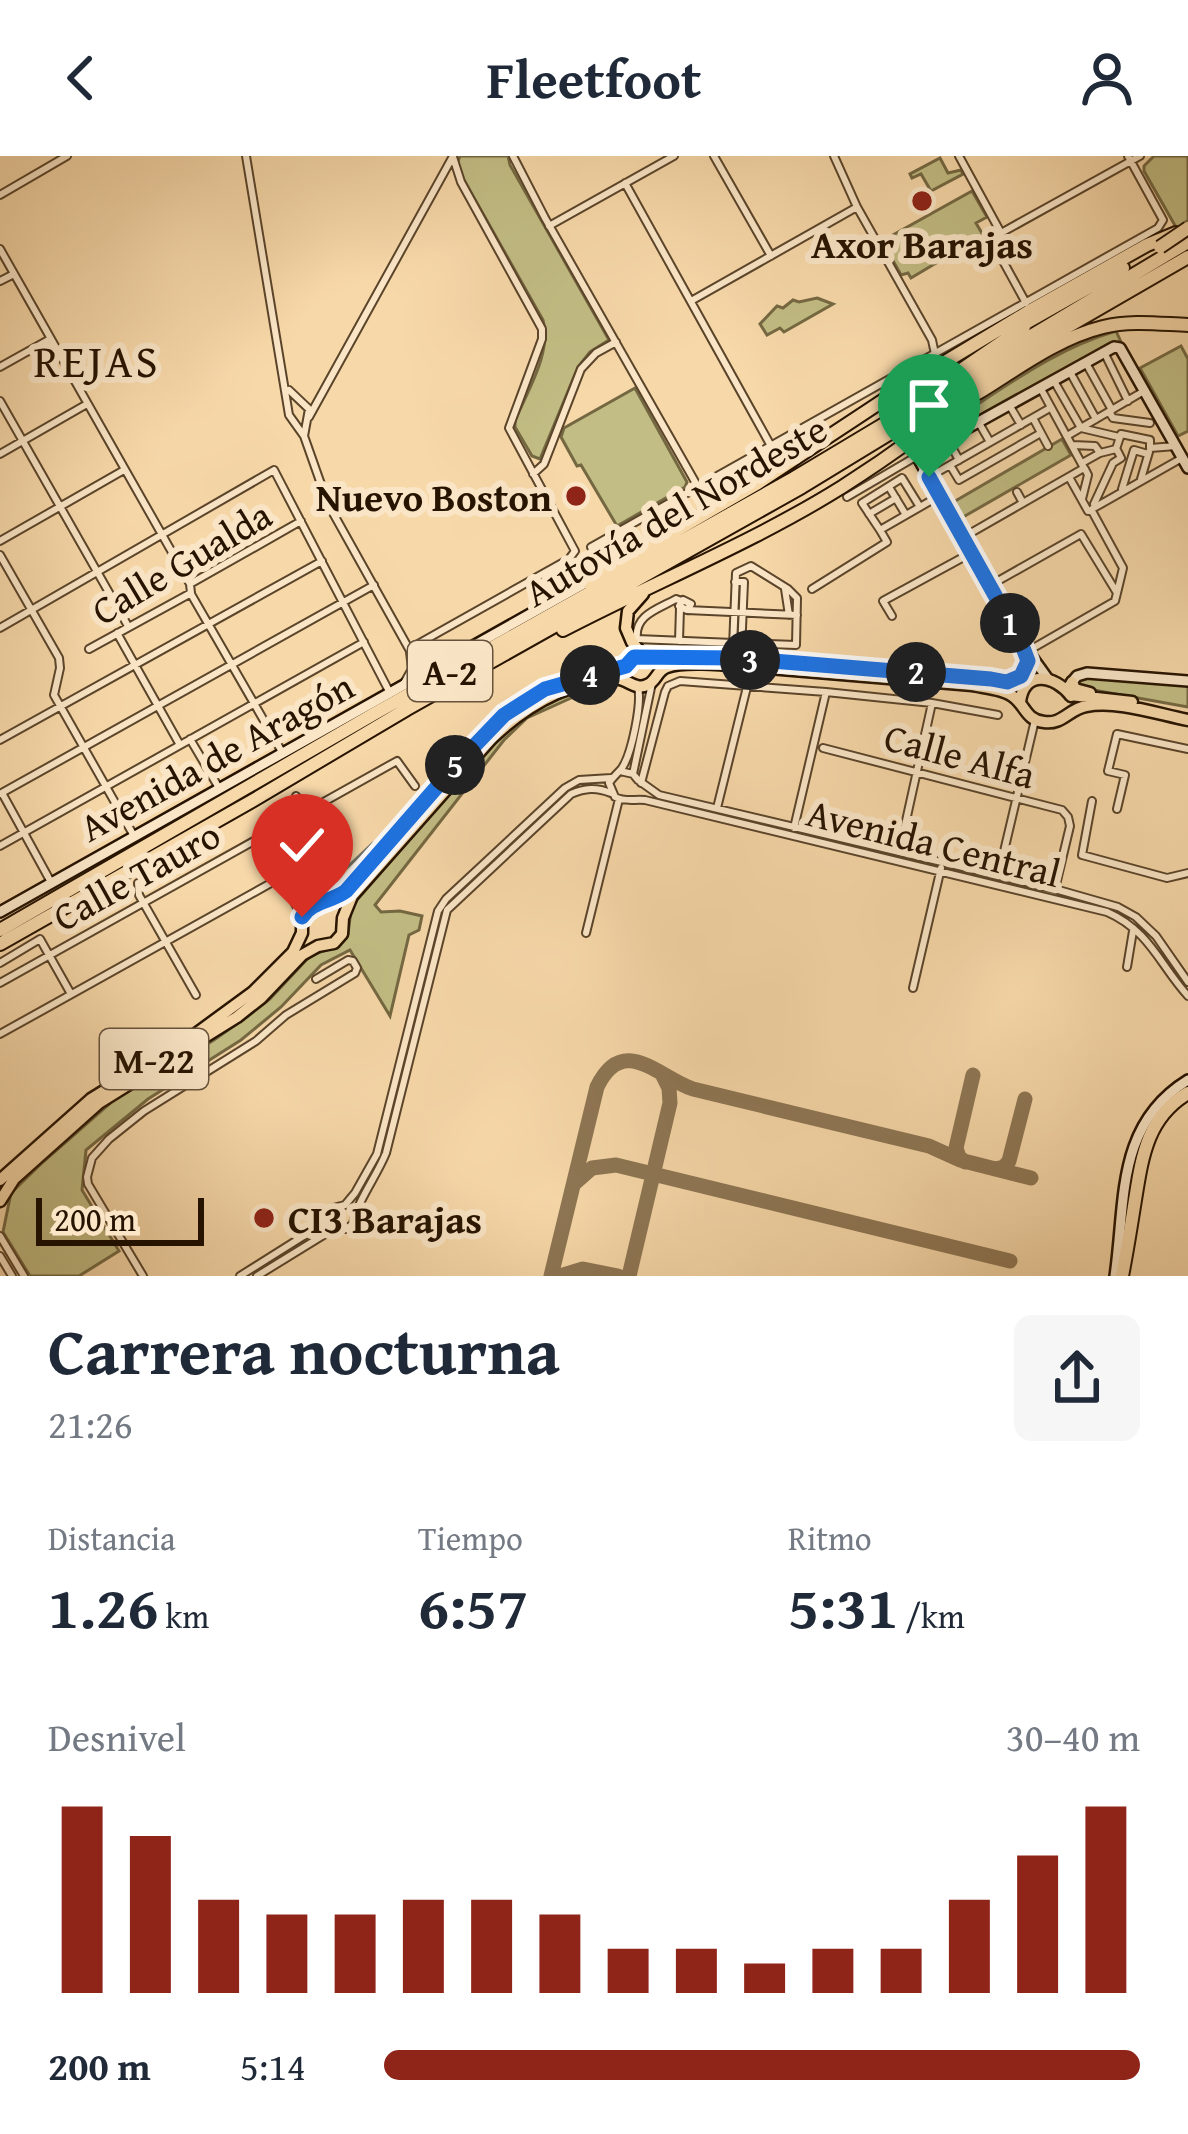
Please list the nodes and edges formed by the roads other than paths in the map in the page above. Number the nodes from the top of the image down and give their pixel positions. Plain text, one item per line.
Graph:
1 (67, 156) edge
2 (246, 156) edge
3 (453, 156) edge
4 (513, 156) edge
5 (674, 156) edge
6 (714, 156) edge
7 (835, 156) edge
8 (959, 156) edge
9 (1141, 156) edge
10 (1130, 159) edge
11 (440, 181) junction
12 (461, 182) junction
13 (625, 184) junction
14 (0, 195) edge
15 (857, 208) junction
16 (549, 226) junction
17 (1188, 230) edge
18 (1162, 232) junction
19 (1001, 233) junction
20 (1188, 242) edge
21 (0, 249) edge
22 (771, 256) junction
23 (1188, 257) edge
24 (14, 274) junction
25 (0, 281) edge
26 (691, 301) junction
27 (1026, 303) junction
28 (1060, 304) junction
29 (1187, 325) edge
30 (50, 339) junction
31 (616, 342) junction
32 (1104, 352) junction
33 (934, 354) junction
34 (1015, 357) junction
35 (1086, 363) junction
36 (0, 368) edge
37 (1070, 372) junction
38 (1054, 381) junction
39 (287, 387) junction
40 (1040, 388) junction
41 (1144, 391) junction
42 (322, 397) junction
43 (0, 401) edge
44 (1128, 401) junction
45 (87, 404) junction
46 (304, 404) junction
47 (290, 408) junction
48 (955, 408) junction
49 (1011, 408) dead end
50 (1050, 408) junction
51 (1111, 413) junction
52 (901, 414) junction
53 (1154, 414) dead end
54 (1033, 418) junction
55 (307, 419) junction
56 (1096, 419) junction
57 (294, 421) junction
58 (979, 423) junction
59 (1150, 423) junction
60 (1021, 424) junction
61 (1081, 428) junction
62 (1042, 433) junction
63 (1109, 435) junction
64 (304, 436) junction
65 (1066, 436) junction
66 (1119, 437) junction
67 (948, 440) junction
68 (22, 441) junction
69 (990, 442) junction
70 (1072, 445) junction
71 (771, 446) junction
72 (1048, 446) dead end
73 (1176, 446) junction
74 (1149, 448) junction
75 (1116, 449) junction
76 (1100, 453) junction
77 (0, 454) edge
78 (917, 456) junction
79 (959, 460) junction
80 (1185, 463) edge
81 (1113, 464) junction
82 (950, 465) junction
83 (1129, 466) junction
84 (1085, 469) junction
85 (124, 470) junction
86 (533, 474) junction
87 (1108, 475) junction
88 (929, 477) junction
89 (1069, 477) junction
90 (959, 480) junction
91 (1140, 482) junction
92 (698, 487) junction
93 (889, 487) junction
94 (965, 490) dead end
95 (1017, 492) dead end
96 (1121, 492) junction
97 (939, 496) junction
98 (847, 497) dead end
99 (896, 498) junction
100 (1082, 499) junction
101 (1023, 502) junction
102 (920, 507) junction
103 (1091, 507) junction
104 (59, 508) junction
105 (869, 514) junction
106 (906, 515) junction
107 (301, 521) junction
108 (880, 530) junction
109 (162, 535) junction
110 (962, 538) junction
111 (0, 541) edge
112 (591, 547) dead end
113 (971, 553) junction
114 (0, 555) edge
115 (1117, 558) junction
116 (322, 561) junction
117 (702, 562) junction
118 (1102, 567) junction
119 (97, 573) junction
120 (634, 581) junction
121 (586, 582) junction
122 (374, 585) junction
123 (989, 586) junction
124 (190, 588) junction
125 (812, 589) dead end
126 (1116, 597) junction
127 (344, 602) junction
128 (687, 607) junction
129 (32, 609) junction
130 (738, 612) junction
131 (788, 613) junction
132 (892, 616) dead end
133 (209, 624) junction
134 (128, 626) junction
135 (0, 628) edge
136 (117, 633) junction
137 (679, 641) junction
138 (364, 642) junction
139 (737, 643) junction
140 (89, 649) dead end
141 (410, 649) junction
142 (683, 656) junction
143 (1028, 656) junction
144 (647, 657) junction
145 (446, 661) junction
146 (232, 663) junction
147 (135, 665) junction
148 (878, 669) junction
149 (630, 678) junction
150 (654, 678) junction
151 (1048, 680) junction
152 (1188, 681) edge
153 (1007, 682) junction
154 (1029, 683) junction
155 (747, 685) junction
156 (972, 685) junction
157 (403, 686) junction
158 (1069, 688) junction
159 (826, 692) junction
160 (390, 693) junction
161 (1020, 702) junction
162 (932, 703) junction
163 (255, 704) junction
164 (157, 705) junction
165 (61, 707) junction
166 (1071, 711) junction
167 (410, 712) junction
168 (998, 715) dead end
169 (1188, 717) edge
170 (1034, 724) junction
171 (0, 739) edge
172 (190, 740) junction
173 (180, 745) junction
174 (82, 746) junction
175 (824, 748) dead end
176 (1188, 749) edge
177 (282, 752) junction
178 (620, 771) junction
179 (917, 772) junction
180 (611, 778) junction
181 (637, 779) junction
182 (415, 786) dead end
183 (106, 787) junction
184 (218, 788) junction
185 (611, 793) junction
186 (1, 794) edge
187 (296, 796) dead end
188 (1016, 797) junction
189 (631, 798) junction
190 (619, 800) junction
191 (252, 801) junction
192 (1092, 801) dead end
193 (1117, 809) dead end
194 (1077, 811) dead end
195 (306, 812) junction
196 (716, 813) junction
197 (1090, 815) junction
198 (793, 831) junction
199 (23, 832) junction
200 (134, 836) junction
201 (259, 838) junction
202 (902, 839) dead end
203 (0, 845) edge
204 (1000, 864) dead end
205 (942, 867) junction
206 (328, 868) dead end
207 (1188, 873) edge
208 (280, 878) junction
209 (138, 883) dead end
210 (52, 884) junction
211 (287, 888) junction
212 (1054, 894) junction
213 (143, 902) junction
214 (320, 903) junction
215 (0, 912) edge
216 (343, 918) junction
217 (301, 927) junction
218 (0, 930) edge
219 (1133, 931) dead end
220 (586, 933) dead end
221 (166, 941) junction
222 (0, 944) edge
223 (318, 946) junction
224 (48, 955) junction
225 (0, 963) edge
226 (1126, 967) dead end
227 (316, 979) dead end
228 (1188, 982) edge
229 (0, 983) edge
230 (913, 988) dead end
231 (71, 994) junction
232 (196, 995) dead end
233 (1188, 996) edge
234 (0, 1034) edge
235 (1188, 1080) edge
236 (1188, 1097) edge
237 (0, 1180) edge
238 (0, 1201) edge
239 (345, 1205) junction
240 (354, 1214) junction
241 (329, 1220) junction
242 (335, 1228) junction
243 (0, 1237) edge
244 (0, 1256) edge
245 (12, 1276) edge
246 (24, 1276) edge
247 (143, 1276) edge
248 (240, 1276) edge
249 (257, 1276) edge
250 (1122, 1276) edge

1 - 14 street
2 - 39 street
3 - 11 street
3 - 12 street
4 - 16 street
5 - 13 street
6 - 22 street
7 - 15 street
8 - 19 street
9 - 10 street
10 - 18 street
10 - 19 street
11 - 12 street
11 - 42 street
12 - 86 street
13 - 16 street
13 - 26 street
15 - 22 street
15 - 33 street
16 - 31 street
17 - 18 highway
17 - 28 highway, bridge
18 - 27 street
18 - 121 highway
19 - 27 street
20 - 52 highway, Autovía del Nordeste / A-2
21 - 24 street
22 - 26 street
23 - 34 highway, Autovía del Nordeste / A-2
24 - 25 street
24 - 30 street
26 - 71 street
27 - 33 street
28 - 52 highway
28 - 121 highway
29 - 48 highway
30 - 36 street
30 - 45 street
31 - 86 street
31 - 92 street
32 - 35 street
32 - 41 street
32 - 44 street
33 - 71 street
34 - 48 highway
34 - 120 highway, Autovía del Nordeste / A-2
35 - 37 street
35 - 51 street
37 - 38 street
37 - 56 street
38 - 40 street
38 - 61 street
39 - 46 street
39 - 47 street
40 - 50 street
40 - 58 street
41 - 44 street
41 - 73 street
42 - 46 street
42 - 55 street
43 - 68 street
44 - 51 street
45 - 68 street
45 - 85 street
46 - 47 street
46 - 55 street
47 - 57 street
48 - 117 highway
49 - 60 street
50 - 54 street
50 - 65 street
51 - 56 street
51 - 59 street
51 - 63 street
52 - 218 highway, Autovía del Nordeste / A-2
53 - 59 street
54 - 60 street
54 - 62 street
55 - 57 street
55 - 64 street
56 - 61 street
57 - 64 street
58 - 67 street
58 - 69 street
59 - 74 street
60 - 69 street
61 - 63 street
61 - 65 street
62 - 72 street
62 - 90 street
63 - 66 street
64 - 122 street
65 - 70 street
66 - 74 street
66 - 75 street
67 - 78 street
67 - 79 street
68 - 77 street
68 - 104 street
69 - 79 street
70 - 76 street
70 - 84 street
71 - 92 street
73 - 74 street
73 - 80 street
74 - 83 street
74 - 91 street
75 - 76 street
75 - 81 street
76 - 84 street
78 - 88 street
78 - 98 street
79 - 82 street
80 - 91 street
81 - 83 street
81 - 87 street
82 - 88 street
82 - 90 street
83 - 96 street
84 - 87 street
84 - 89 street
84 - 100 street
85 - 104 street
85 - 109 street
86 - 141 street
87 - 103 street
88 - 97 street
89 - 100 street
89 - 101 street
90 - 94 street
91 - 96 street
92 - 112 street
93 - 99 street
93 - 102 street
93 - 105 street
95 - 101 street
96 - 103 street
97 - 102 street
97 - 110 street
99 - 105 street
99 - 106 street
100 - 103 street
101 - 110 street
102 - 106 street
103 - 115 street
104 - 111 street
104 - 119 street
105 - 108 street
106 - 108 street
107 - 109 street
107 - 116 street
107 - 124 street, Calle Gualda
108 - 125 street
109 - 119 street
109 - 124 street
110 - 113 street
113 - 123 street
113 - 132 street
114 - 129 street
115 - 118 street
115 - 126 street
116 - 127 street
116 - 133 street
117 - 144 main road
117 - 167 highway
118 - 123 street
118 - 126 street
119 - 129 street
119 - 134 street
120 - 167 highway
120 - 191 highway, Autovía del Nordeste / A-2
121 - 145 street, Avenida de Aragón
122 - 127 street
122 - 141 street
123 - 143 street
124 - 133 street
124 - 134 street, Calle Gualda
126 - 143 street
127 - 138 street
127 - 146 street
128 - 130 street
128 - 137 street
128 - 137 street
129 - 135 street
129 - 165 street
130 - 131 street
130 - 131 street
130 - 139 street
131 - 139 street
133 - 146 street
133 - 147 street
134 - 136 street, Calle Gualda
136 - 140 street, Calle Gualda
136 - 147 street
137 - 139 street
138 - 160 street
138 - 163 street
139 - 142 street
139 - 148 street
141 - 145 street
141 - 157 street
142 - 144 main road
142 - 148 main road
143 - 151 street
143 - 153 street
143 - 154 street
144 - 149 main road
144 - 150 main road
145 - 157 street, Avenida de Aragón
146 - 163 street
146 - 164 street
147 - 164 street
147 - 165 street
148 - 153 main road
149 - 150 main road
149 - 178 street
149 - 214 main road, M-22
149 - 216 main road, M-22
150 - 156 main road
150 - 181 street
151 - 154 main road
151 - 158 main road
152 - 158 street
153 - 154 main road
154 - 161 main road
155 - 159 street
155 - 181 street
155 - 196 street
156 - 161 main road
156 - 170 main road
157 - 160 street, Avenida de Aragón
158 - 166 main road
158 - 169 main road
159 - 162 street
159 - 198 street
160 - 177 street, Avenida de Aragón
161 - 170 main road
162 - 168 street
162 - 179 street
163 - 172 street
163 - 177 street
164 - 173 street
164 - 174 street
165 - 171 street
165 - 174 street
166 - 169 main road
166 - 170 main road
167 - 191 highway
170 - 188 street
172 - 173 street
172 - 184 street
173 - 183 street
174 - 183 street
174 - 186 street
175 - 179 street, Calle Alfa
176 - 193 street
177 - 184 street, Avenida de Aragón
178 - 180 street
178 - 181 street
179 - 188 street, Calle Alfa
179 - 202 street
180 - 185 street
180 - 239 street
181 - 189 street
181 - 196 street, Avenida Central
182 - 195 street, Calle Tauro
183 - 199 street
183 - 200 street
184 - 200 street, Avenida de Aragón
185 - 190 street
185 - 240 street
186 - 199 street
187 - 195 street
188 - 204 street
188 - 212 street, Calle Alfa
189 - 190 street
189 - 196 street, Avenida Central
190 - 220 street
191 - 222 highway, Autovía del Nordeste / A-2
192 - 197 street
194 - 197 street
195 - 201 street, Calle Tauro
195 - 206 street
196 - 198 street, Avenida Central
197 - 207 street
198 - 205 street, Avenida Central
199 - 203 street
199 - 210 street
200 - 210 street, Avenida de Aragón
201 - 208 street
201 - 213 street, Calle Tauro
205 - 212 street, Avenida Central
205 - 230 street
208 - 211 street
208 - 221 street
209 - 213 street
210 - 215 street, Avenida de Aragón
211 - 214 street
211 - 217 street
212 - 228 street, Avenida Central
212 - 233 street, Avenida Central
213 - 221 street
213 - 224 street, Calle Tauro
214 - 216 main road
214 - 217 main road, M-22
216 - 223 main road, M-22
217 - 223 main road
217 - 237 main road, M-22
219 - 226 street
221 - 231 street
221 - 232 street
223 - 238 main road, M-22
224 - 225 street
224 - 229 street, Calle Tauro
224 - 231 street
227 - 247 street
231 - 234 street
235 - 250 street
236 - 250 highway
236 - 250 highway
239 - 240 street
239 - 241 street
240 - 242 street
241 - 242 street
241 - 248 street
242 - 249 street
243 - 246 street
244 - 245 street

